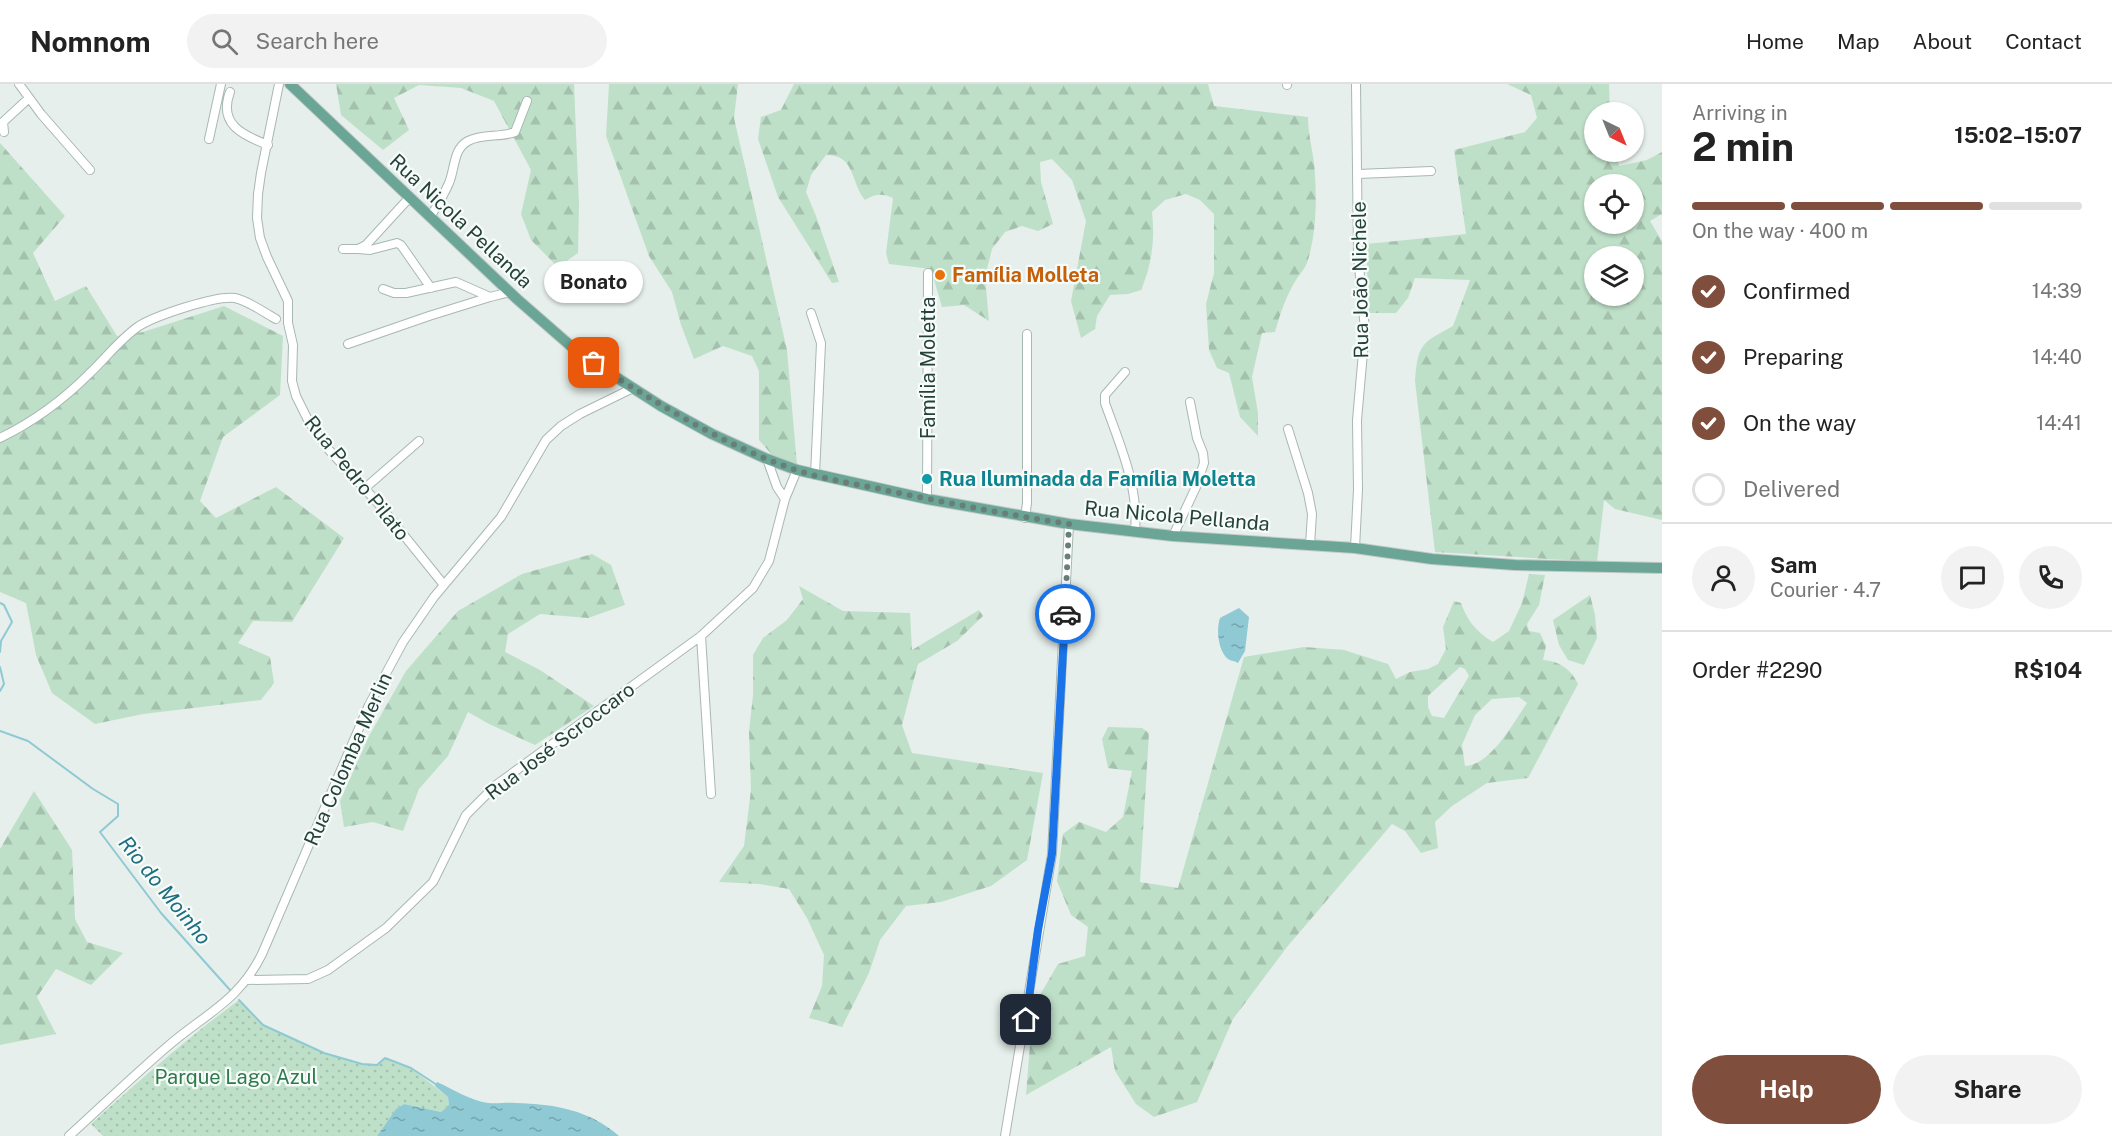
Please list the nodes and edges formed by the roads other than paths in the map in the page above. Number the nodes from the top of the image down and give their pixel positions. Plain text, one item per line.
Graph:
1 (19, 84) edge
2 (221, 84) edge
3 (279, 84) edge
4 (290, 84) edge
5 (1356, 84) edge
6 (230, 92) dead end
7 (28, 98) junction
8 (527, 101) dead end
9 (4, 132) dead end
10 (209, 139) dead end
11 (268, 145) junction
12 (90, 170) dead end
13 (1431, 171) dead end
14 (1358, 174) junction
15 (410, 197) junction
16 (430, 217) junction
17 (344, 249) dead end
18 (358, 249) junction
19 (928, 273) dead end
20 (431, 288) junction
21 (383, 289) dead end
22 (510, 292) junction
23 (490, 297) junction
24 (811, 313) dead end
25 (276, 319) dead end
26 (1027, 334) dead end
27 (348, 344) dead end
28 (1125, 372) dead end
29 (633, 388) junction
30 (1190, 402) dead end
31 (1288, 429) dead end
32 (0, 438) edge
33 (419, 441) dead end
34 (767, 459) junction
35 (797, 470) junction
36 (815, 475) junction
37 (364, 489) junction
38 (785, 499) junction
39 (927, 499) junction
40 (1025, 518) junction
41 (1069, 524) junction
42 (1135, 531) junction
43 (1173, 536) junction
44 (1310, 545) junction
45 (1355, 548) junction
46 (1662, 568) edge
47 (444, 585) junction
48 (701, 636) junction
49 (711, 794) dead end
50 (247, 980) junction
51 (69, 1136) edge
52 (1005, 1136) edge

1 - 7 street
2 - 10 street
3 - 11 street, Rua Pedro Pilato
4 - 15 main road, Rua Nicola Pellanda
5 - 14 street, Rua João Nichele
6 - 11 street
7 - 9 street
7 - 12 street
8 - 16 street
11 - 37 street, Rua Pedro Pilato
13 - 14 street
14 - 45 street, Rua João Nichele
15 - 16 main road, Rua Nicola Pellanda
15 - 18 street
16 - 22 main road, Rua Nicola Pellanda
17 - 18 street
18 - 20 street
19 - 39 street, Família Moletta
20 - 21 street
20 - 23 street
22 - 23 street
22 - 29 main road, Rua Nicola Pellanda
23 - 27 street
24 - 36 street
25 - 32 street
26 - 40 street
28 - 42 street
29 - 34 main road, Rua Nicola Pellanda
29 - 47 street, Rua Colomba Merlin
30 - 43 street
31 - 44 street
33 - 37 street
34 - 35 main road, Rua Nicola Pellanda
34 - 38 street
35 - 36 main road, Rua Nicola Pellanda
35 - 38 street, Rua José Scroccaro
36 - 39 main road, Rua Nicola Pellanda
37 - 47 street, Rua Pedro Pilato
38 - 48 street, Rua José Scroccaro
39 - 40 main road, Rua Nicola Pellanda
40 - 41 main road, Rua Nicola Pellanda
41 - 42 main road, Rua Nicola Pellanda
41 - 52 street
42 - 43 main road, Rua Nicola Pellanda
43 - 44 main road, Rua Nicola Pellanda
44 - 45 main road, Rua Nicola Pellanda
45 - 46 main road, Rua Nicola Pellanda
47 - 50 street, Rua Colomba Merlin
48 - 49 street
48 - 50 street, Rua José Scroccaro
50 - 51 street, Rua Colomba Merlin

